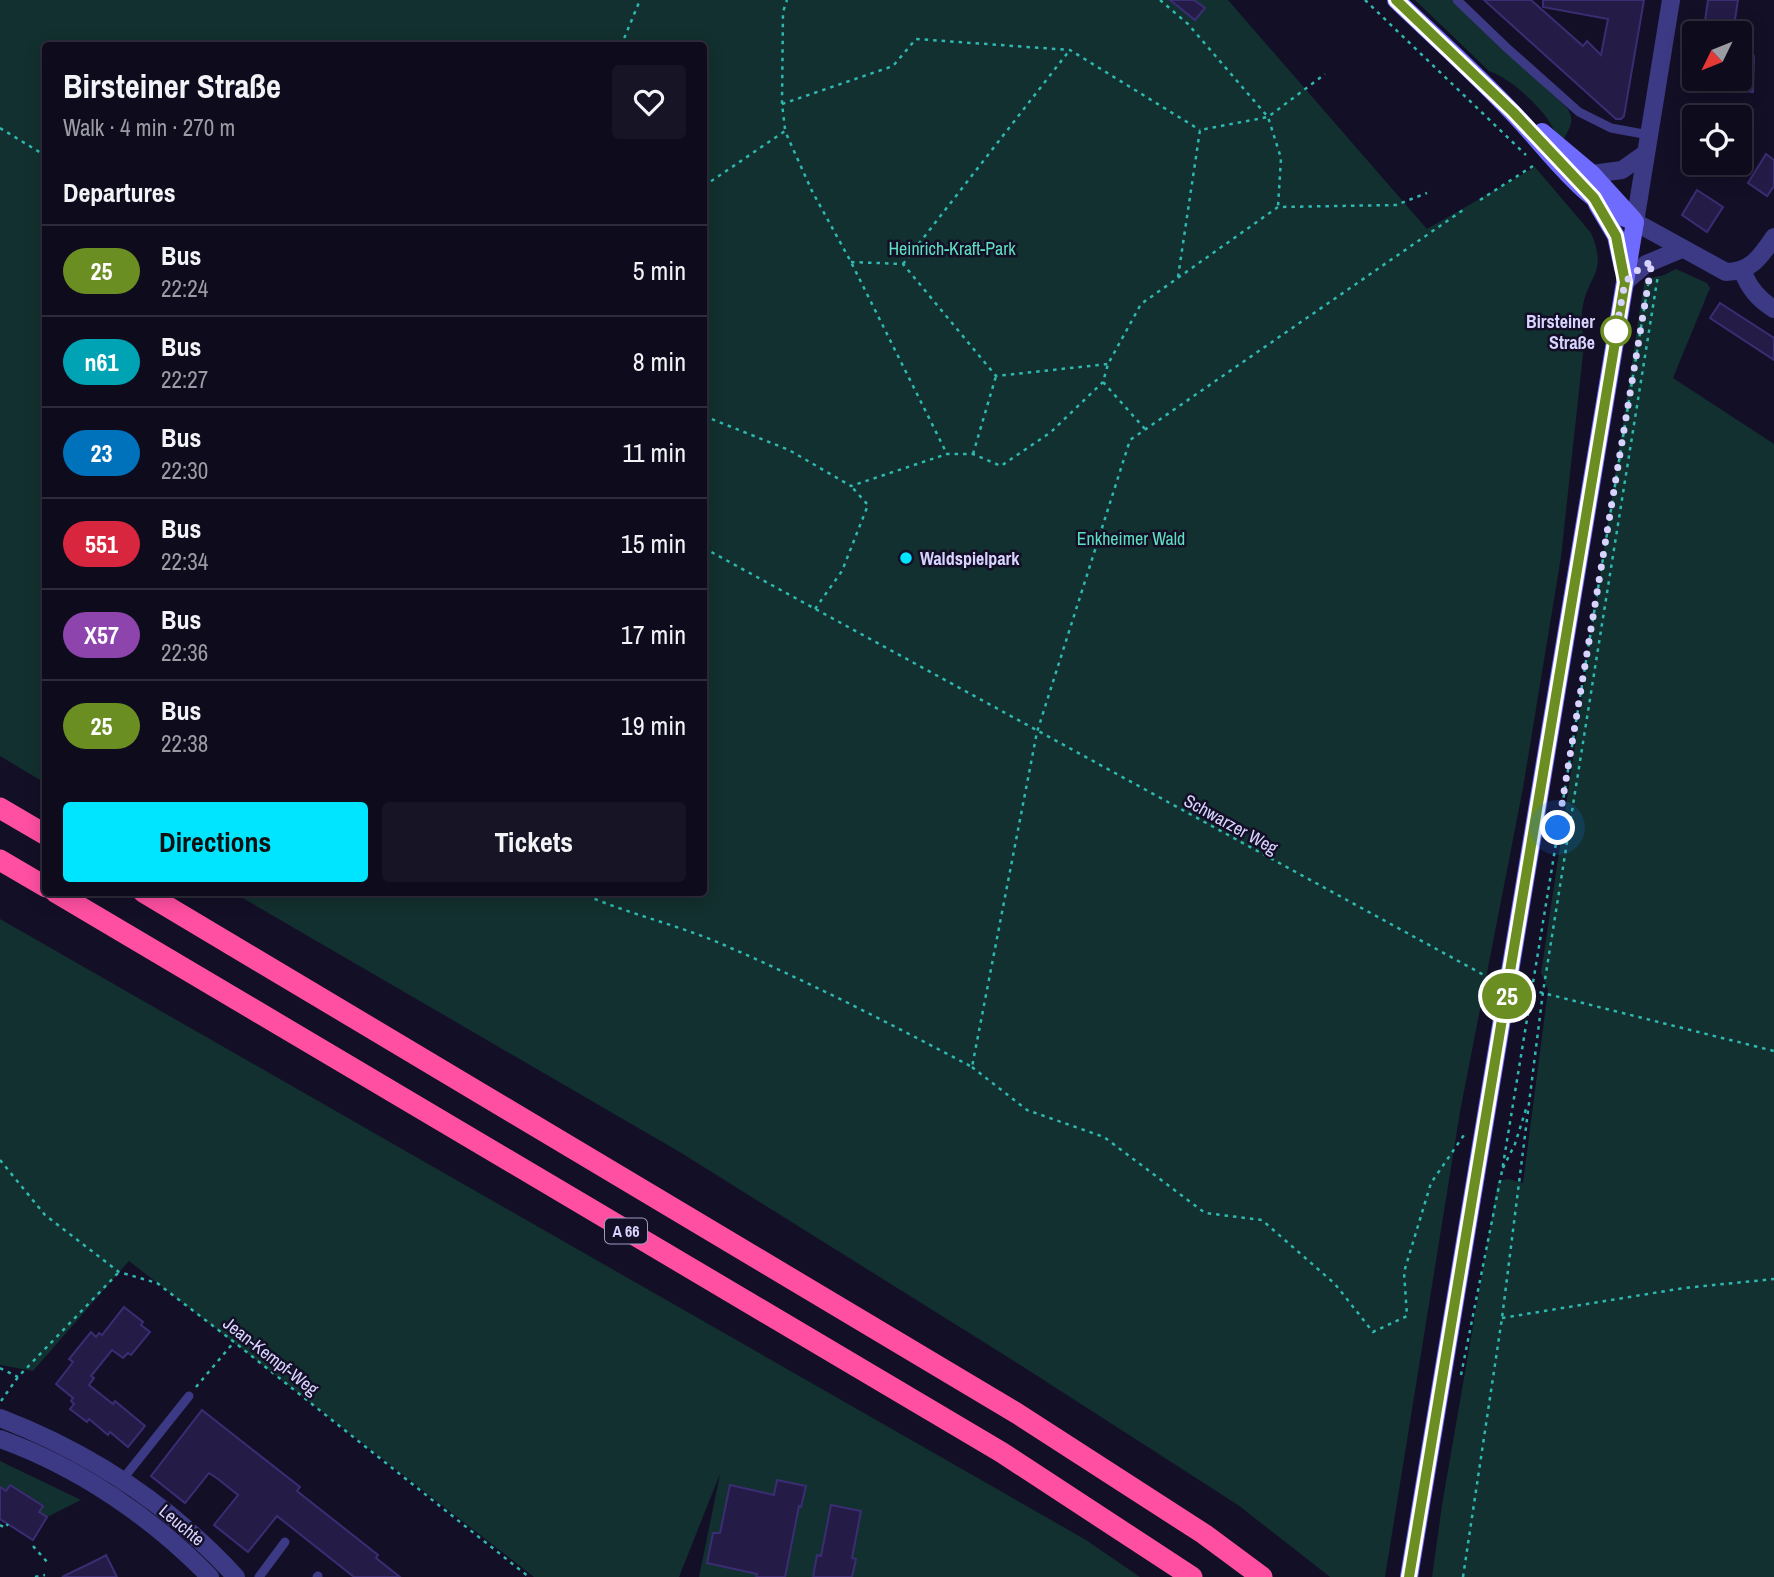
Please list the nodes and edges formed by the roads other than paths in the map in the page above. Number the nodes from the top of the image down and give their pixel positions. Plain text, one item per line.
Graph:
1 (1396, 0) edge
2 (1457, 0) edge
3 (1671, 0) edge
4 (1513, 112) junction
5 (1647, 144) junction
6 (1592, 174) junction
7 (1594, 198) junction
8 (1635, 222) junction
9 (1774, 237) edge
10 (1682, 249) junction
11 (1742, 270) junction
12 (1625, 282) junction
13 (1774, 309) edge
14 (0, 808) edge
15 (42, 833) edge
16 (0, 860) edge
17 (42, 885) edge
18 (62, 896) edge
19 (150, 896) edge
20 (189, 1396) road end
21 (0, 1418) edge
22 (0, 1439) edge
23 (122, 1480) junction
24 (110, 1495) junction
25 (285, 1542) dead end
26 (210, 1577) edge
27 (236, 1577) edge
28 (259, 1577) edge
29 (1192, 1577) edge
30 (1262, 1577) edge
31 (1409, 1577) edge

1 - 4 main road
2 - 5 lane
3 - 5 street
4 - 6 main road
4 - 7 main road
5 - 6 street
5 - 8 street
6 - 8 main road
7 - 8 main road
7 - 12 main road
8 - 10 street
8 - 12 main road
9 - 11 street
10 - 11 street
10 - 12 street
11 - 13 street
12 - 31 main road
14 - 15 highway
16 - 17 highway
18 - 29 highway, A 66
19 - 30 highway, A 66
20 - 23 lane
21 - 23 street, Leuchte
22 - 24 street, Leuchte
23 - 24 street
23 - 27 street, Leuchte
24 - 26 street, Leuchte
25 - 28 lane

